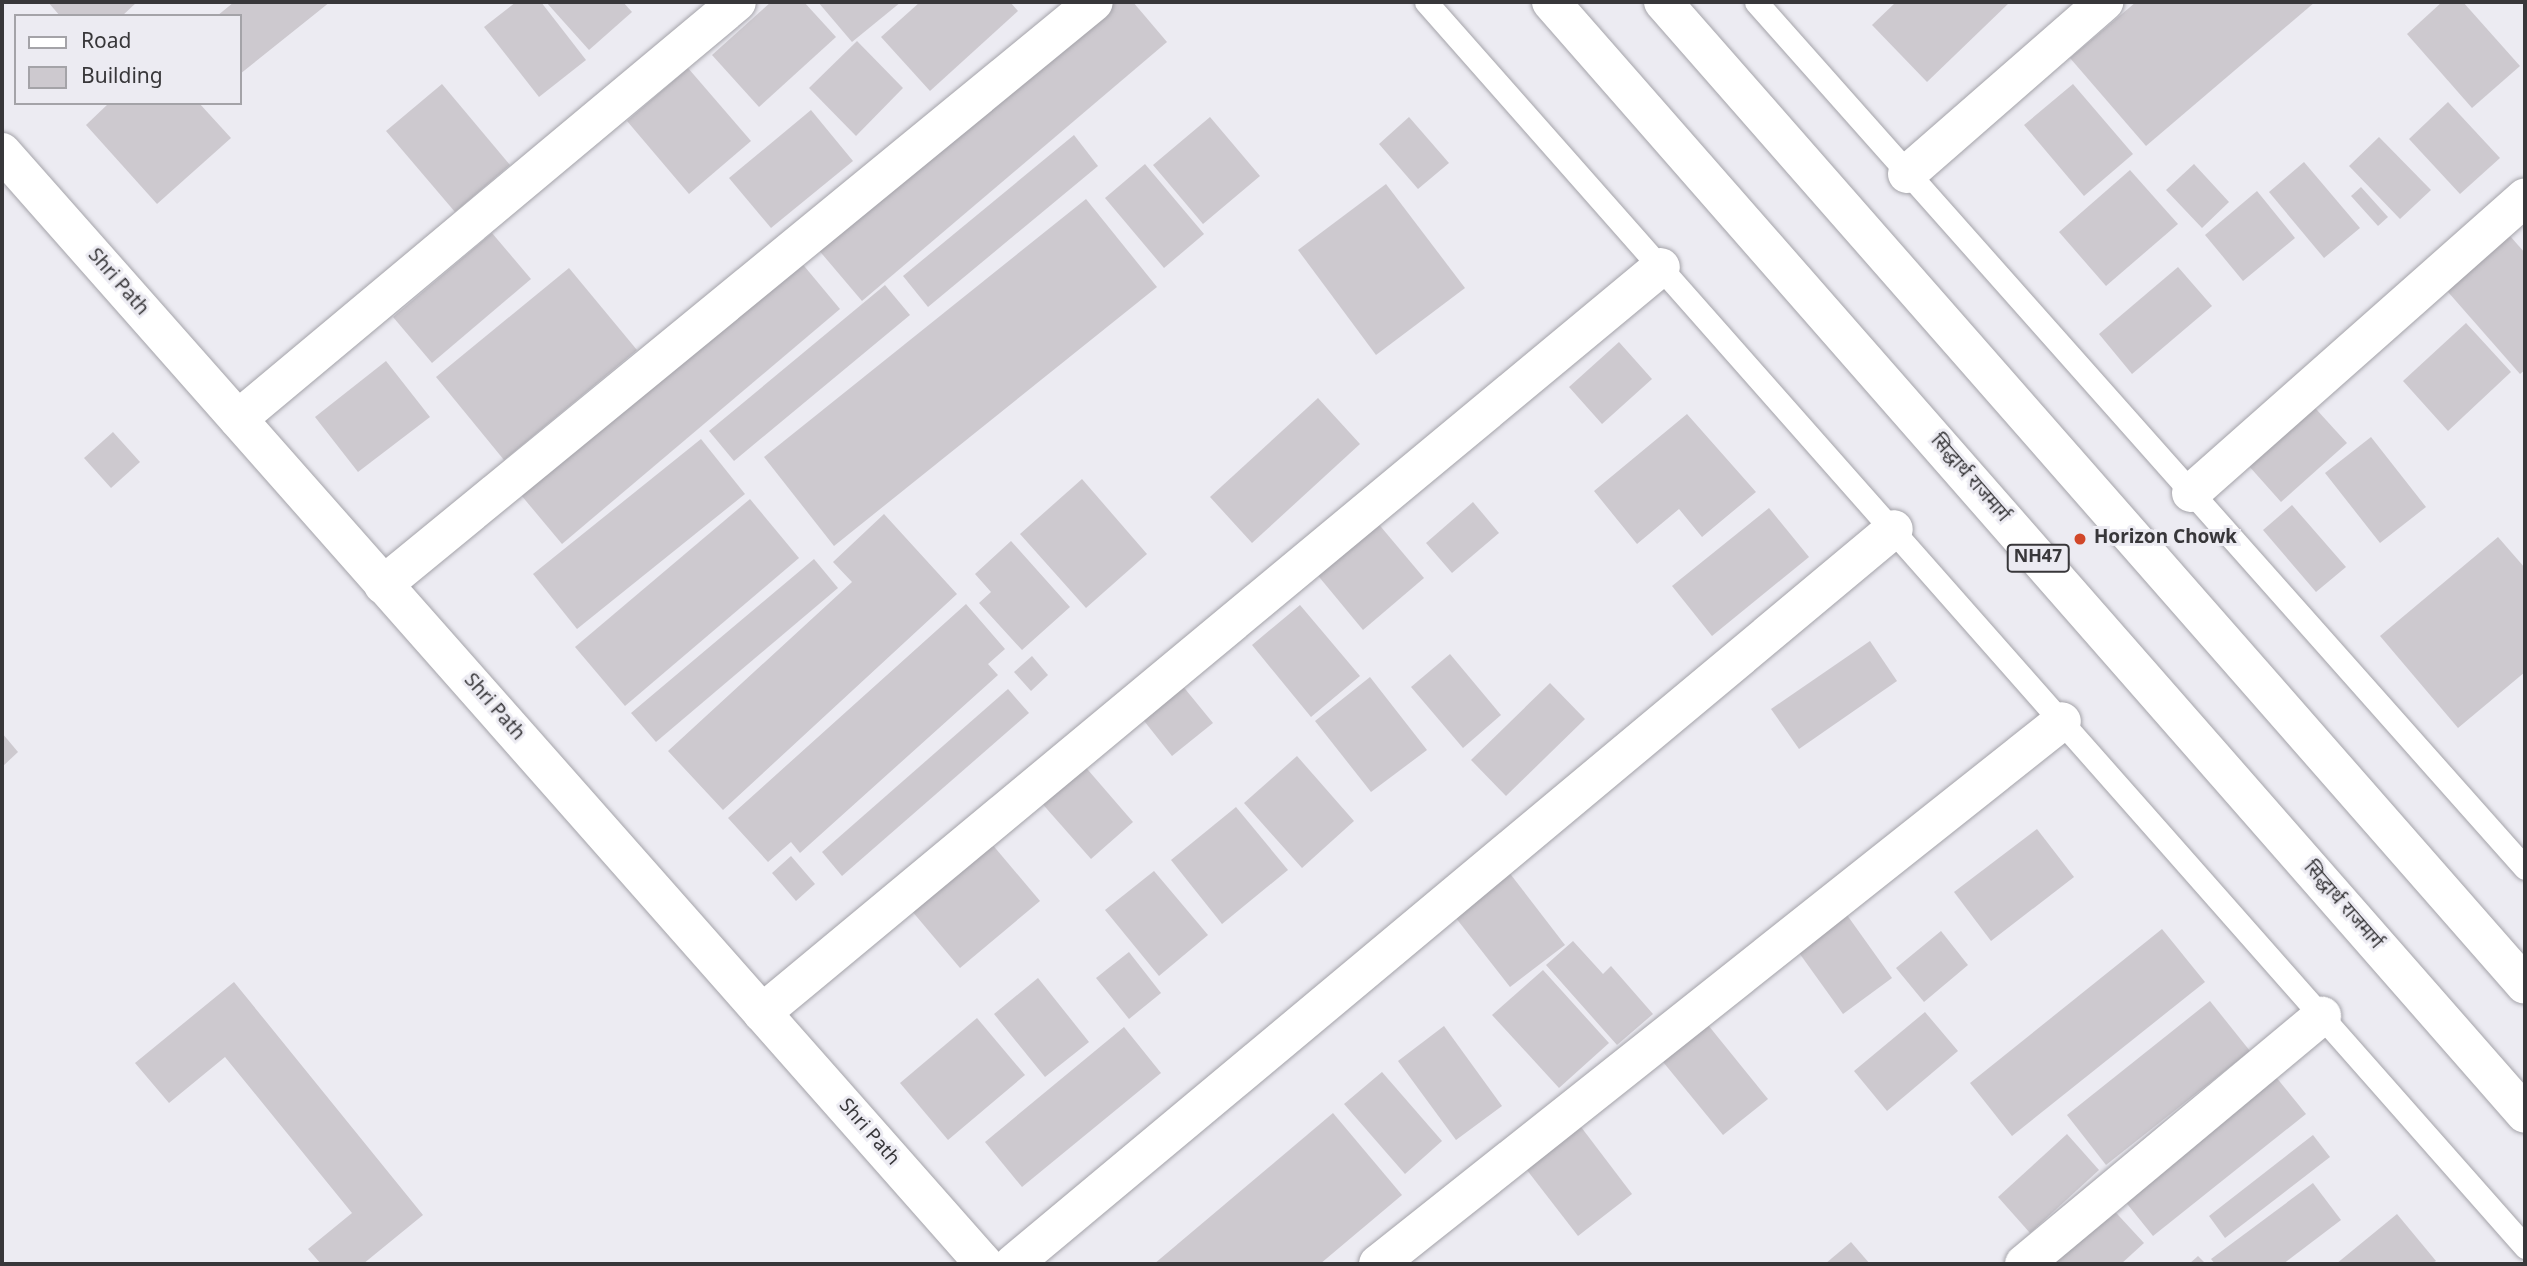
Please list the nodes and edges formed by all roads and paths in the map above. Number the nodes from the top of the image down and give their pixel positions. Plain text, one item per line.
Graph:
1 (737, 2) edge
2 (1094, 2) edge
3 (1426, 2) edge
4 (1551, 2) edge
5 (1663, 2) edge
6 (1756, 2) edge
7 (2104, 2) edge
8 (2, 152) edge
9 (1907, 174) junction
10 (2525, 197) edge
11 (1661, 267) junction
12 (238, 419) junction
13 (2191, 493) junction
14 (1894, 529) junction
15 (383, 585) junction
16 (2062, 721) junction
17 (2525, 868) edge
18 (2525, 985) edge
19 (762, 1013) junction
20 (2322, 1016) junction
21 (2525, 1114) edge
22 (2525, 1247) edge
23 (984, 1264) edge
24 (1013, 1264) edge
25 (1378, 1264) edge
26 (2024, 1264) edge

1 - 12 main road
2 - 15 main road
3 - 11 lane
4 - 21 main road, सिद्धार्थ राजमार्ग / NH47
5 - 18 main road
6 - 9 lane
7 - 9 main road
8 - 12 main road, Shri Path
9 - 13 lane
10 - 13 main road
11 - 14 lane
11 - 19 main road
12 - 15 main road, Shri Path
13 - 17 lane
14 - 16 lane
14 - 24 main road
15 - 19 main road, Shri Path
16 - 20 lane
16 - 25 main road
19 - 23 main road, Shri Path
20 - 22 lane
20 - 26 main road

